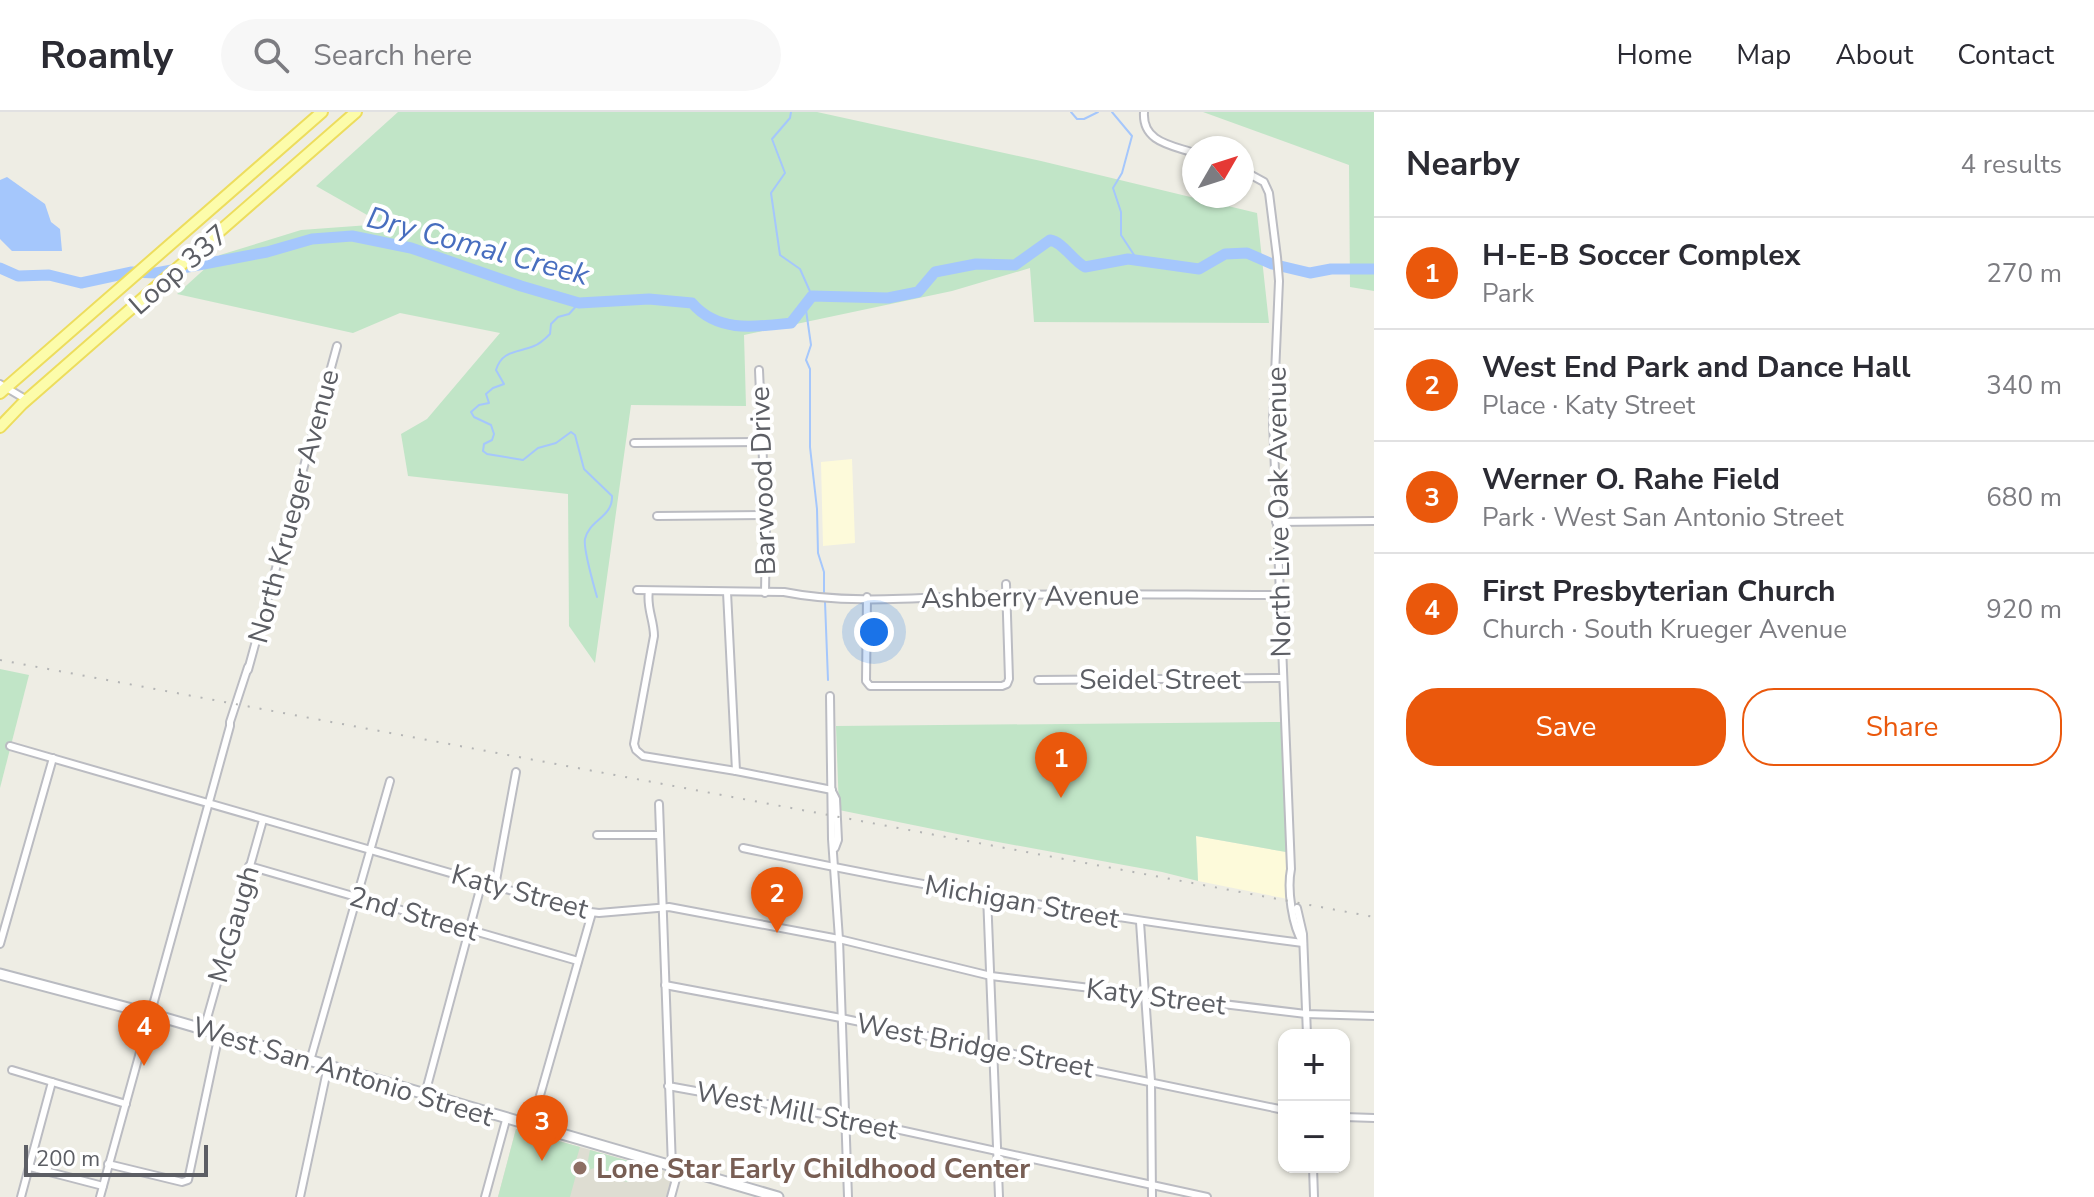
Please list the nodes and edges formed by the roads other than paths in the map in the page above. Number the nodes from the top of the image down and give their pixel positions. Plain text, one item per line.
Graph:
1 (322, 112) edge
2 (356, 112) edge
3 (1144, 112) edge
4 (1182, 149) edge
5 (1254, 177) edge
6 (337, 346) dead end
7 (759, 370) dead end
8 (2, 388) edge
9 (27, 400) junction
10 (0, 427) edge
11 (761, 442) junction
12 (634, 443) dead end
13 (765, 515) junction
14 (657, 516) dead end
15 (1374, 521) edge
16 (1276, 522) junction
17 (1006, 584) dead end
18 (637, 590) dead end
19 (649, 591) junction
20 (727, 592) junction
21 (765, 593) junction
22 (1005, 595) junction
23 (1279, 595) junction
24 (867, 597) junction
25 (1282, 678) junction
26 (1038, 680) dead end
27 (830, 696) dead end
28 (10, 746) dead end
29 (53, 758) junction
30 (736, 771) junction
31 (516, 772) dead end
32 (390, 781) dead end
33 (832, 790) junction
34 (210, 802) junction
35 (659, 804) dead end
36 (263, 820) junction
37 (597, 835) dead end
38 (658, 835) junction
39 (743, 848) dead end
40 (371, 849) junction
41 (249, 866) junction
42 (836, 868) junction
43 (482, 882) junction
44 (495, 886) junction
45 (987, 895) junction
46 (357, 896) junction
47 (662, 907) junction
48 (592, 913) junction
49 (1140, 922) junction
50 (468, 929) junction
51 (839, 939) junction
52 (1303, 943) junction
53 (0, 944) edge
54 (578, 961) junction
55 (0, 974) edge
56 (991, 976) junction
57 (665, 985) junction
58 (1143, 995) junction
59 (151, 1014) junction
60 (1306, 1014) junction
61 (1374, 1016) edge
62 (841, 1018) junction
63 (204, 1029) junction
64 (1307, 1029) edge
65 (219, 1034) junction
66 (993, 1049) junction
67 (310, 1061) junction
68 (328, 1066) junction
69 (12, 1070) dead end
70 (1151, 1081) junction
71 (52, 1082) junction
72 (668, 1086) junction
73 (425, 1094) junction
74 (126, 1104) junction
75 (1278, 1109) edge
76 (1350, 1117) edge
77 (845, 1118) junction
78 (1374, 1118) edge
79 (506, 1120) junction
80 (531, 1127) junction
81 (996, 1150) junction
82 (108, 1164) junction
83 (30, 1167) junction
84 (676, 1168) junction
85 (1313, 1173) edge
86 (1152, 1185) junction
87 (103, 1186) junction
88 (771, 1196) edge
89 (21, 1197) edge
90 (100, 1197) edge
91 (300, 1197) edge
92 (485, 1197) edge
93 (671, 1197) edge
94 (848, 1197) edge
95 (999, 1197) edge
96 (1152, 1197) edge
97 (1207, 1197) edge
98 (1314, 1197) edge

1 - 8 main road, Loop 337
2 - 9 main road, Loop 337
3 - 4 street
5 - 16 street, North Live Oak Avenue
6 - 34 street, North Krueger Avenue
7 - 11 street, Barwood Drive
8 - 9 street
9 - 10 main road, Loop 337
11 - 12 street
11 - 13 street, Barwood Drive
13 - 14 street
13 - 21 street, Barwood Drive
15 - 16 street
16 - 23 street, North Live Oak Avenue
17 - 22 street
18 - 19 street, Ashberry Avenue
19 - 20 street, Ashberry Avenue
19 - 30 street
20 - 21 street, Ashberry Avenue
20 - 30 street
21 - 24 street, Ashberry Avenue
22 - 23 street, Ashberry Avenue
22 - 24 street, Ashberry Avenue
22 - 24 street
23 - 25 street, North Live Oak Avenue
25 - 26 street, Seidel Street
25 - 52 street, North Live Oak Avenue
27 - 33 street
28 - 29 street, Katy Street
29 - 34 street, Katy Street
29 - 53 street
30 - 33 street
31 - 44 street
32 - 40 street
33 - 42 street
34 - 36 street, Katy Street
34 - 59 street, North Krueger Avenue
35 - 38 street
36 - 40 street, Katy Street
36 - 41 street, McGaugh
37 - 38 street
38 - 47 street
39 - 42 street, Michigan Street
40 - 43 street, Katy Street
40 - 46 street
41 - 46 street, 2nd Street
41 - 63 street, McGaugh
42 - 45 street, Michigan Street
42 - 51 street
43 - 44 street, Katy Street
43 - 50 street
44 - 48 street, Katy Street
45 - 49 street, Michigan Street
45 - 56 street
46 - 50 street, 2nd Street
46 - 67 street
47 - 48 street, Katy Street
47 - 51 street, Katy Street
47 - 57 street
48 - 54 street
49 - 52 street, Michigan Street
49 - 58 street
50 - 54 street, 2nd Street
50 - 73 street
51 - 56 street, Katy Street
51 - 62 street
52 - 60 street, North Live Oak Avenue
54 - 80 street
55 - 59 street, West San Antonio Street
56 - 58 street, Katy Street
56 - 66 street
57 - 62 street, West Bridge Street
57 - 72 street
58 - 60 street, Katy Street
58 - 70 street
59 - 63 street, West San Antonio Street
59 - 74 street, North Krueger Avenue
60 - 61 street, Katy Street
60 - 64 street, North Live Oak Avenue
62 - 66 street, West Bridge Street
62 - 77 street
63 - 65 street, West San Antonio Street
65 - 67 street, West San Antonio Street
65 - 82 street
66 - 70 street, West Bridge Street
66 - 81 street
67 - 68 street, West San Antonio Street
68 - 73 street, West San Antonio Street
68 - 91 street
69 - 71 street
70 - 75 street, West Bridge Street
70 - 86 street
71 - 74 street
71 - 83 street
72 - 77 street, West Mill Street
72 - 84 street
73 - 79 street, West San Antonio Street
74 - 82 street, North Krueger Avenue
76 - 78 street
77 - 81 street, West Mill Street
77 - 94 street
79 - 80 street, West San Antonio Street
79 - 92 street
80 - 84 street, West San Antonio Street
81 - 86 street, West Mill Street
81 - 95 street
82 - 87 street, North Krueger Avenue
83 - 87 street
83 - 89 street
84 - 88 street, West San Antonio Street
84 - 93 street
85 - 98 street
86 - 96 street
86 - 97 street, West Mill Street
87 - 90 street, North Krueger Avenue

